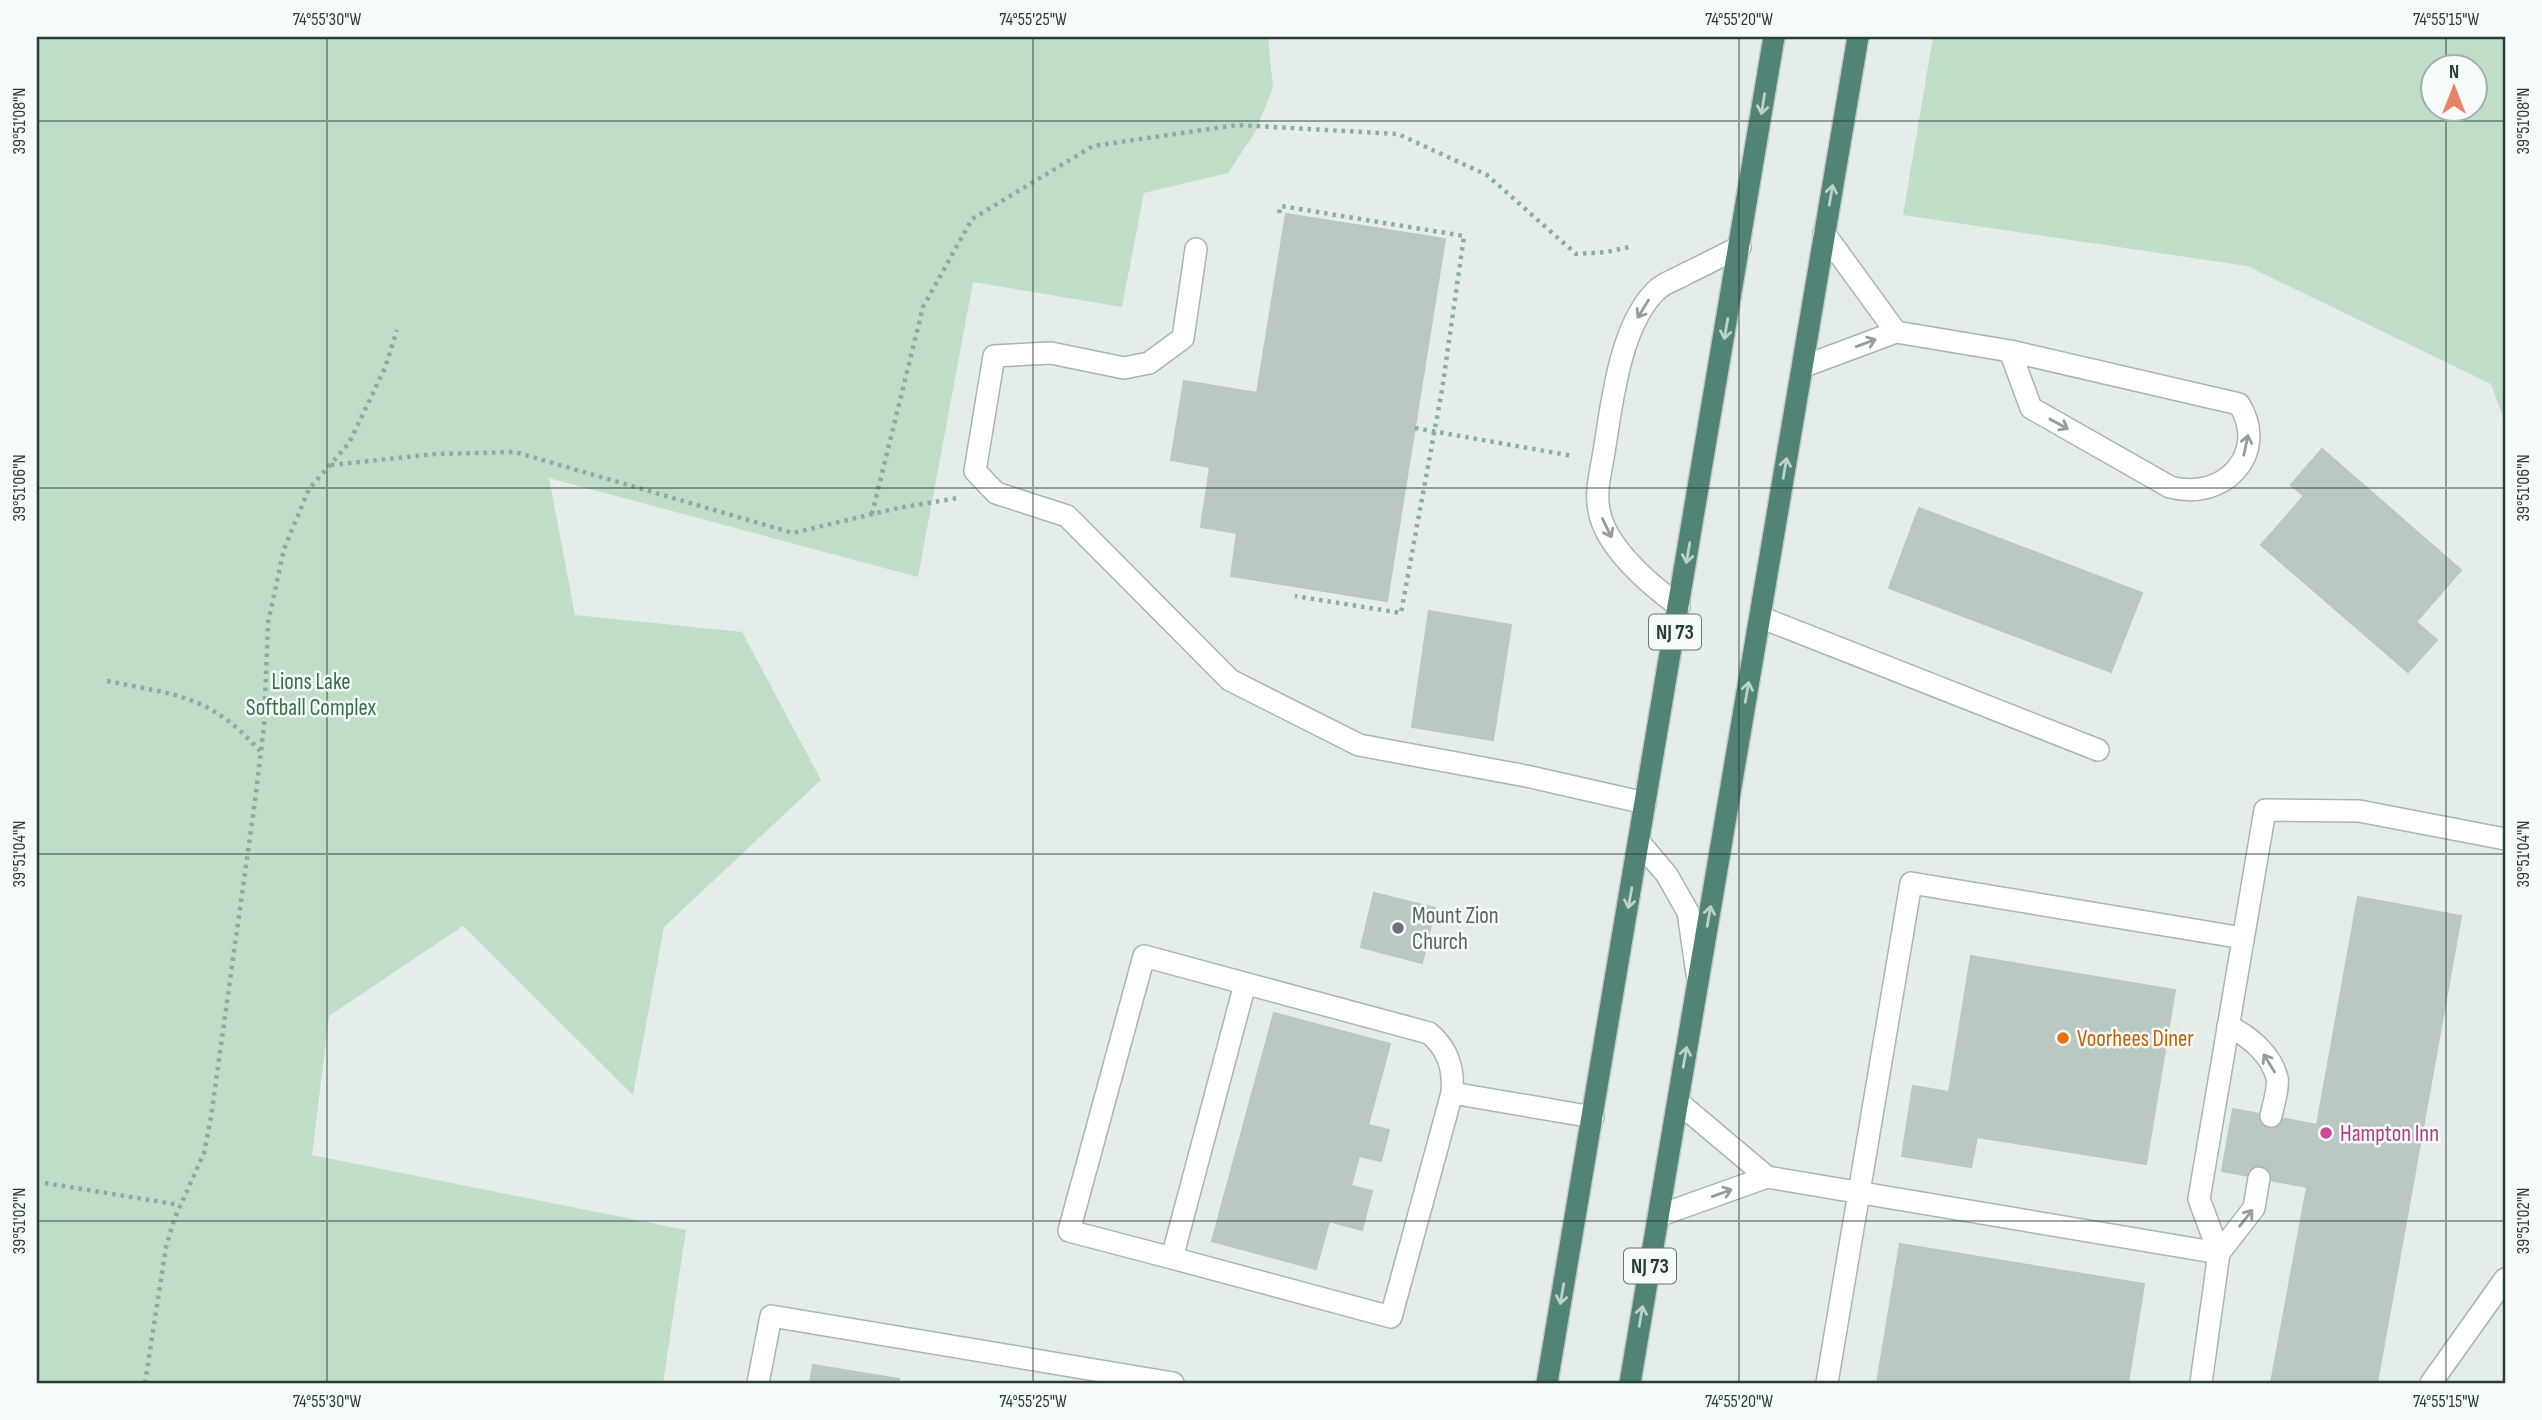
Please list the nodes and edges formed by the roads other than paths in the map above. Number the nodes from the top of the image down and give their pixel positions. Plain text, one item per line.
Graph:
1 (1774, 37) edge
2 (1858, 37) edge
3 (1825, 233) junction
4 (1740, 247) junction
5 (1196, 249) dead end
6 (1896, 332) junction
7 (2010, 351) junction
8 (1802, 367) junction
9 (1679, 606) junction
10 (1760, 617) junction
11 (2098, 750) dead end
12 (1646, 803) junction
13 (2505, 839) edge
14 (1638, 847) junction
15 (2243, 938) junction
16 (1245, 984) junction
17 (1698, 984) junction
18 (2228, 1026) junction
19 (1452, 1093) junction
20 (1678, 1102) junction
21 (2271, 1116) dead end
22 (1593, 1117) junction
23 (1766, 1177) junction
24 (2259, 1178) dead end
25 (1858, 1193) junction
26 (1658, 1216) junction
27 (2219, 1253) junction
28 (1171, 1258) junction
29 (2505, 1279) edge
30 (1162, 1382) edge
31 (758, 1383) edge
32 (1547, 1383) edge
33 (1630, 1383) edge
34 (1827, 1383) edge
35 (2201, 1383) edge
36 (2431, 1383) edge

1 -> 4 highway, NJ 73
3 -> 2 highway, NJ 73
3 - 6 lane
3 - 8 highway, NJ 73
4 -> 9 highway, NJ 73
4 -> 9 lane
5 - 12 lane
6 - 7 lane
8 -> 6 lane
7 -> 7 lane
10 -> 8 highway, NJ 73
9 - 12 highway, NJ 73
10 - 11 lane
17 -> 10 highway, NJ 73
12 - 14 highway, NJ 73
13 - 15 lane
14 - 17 lane
14 -> 22 highway, NJ 73
15 - 18 lane
15 - 25 lane
16 - 19 lane
16 - 28 lane
16 - 28 lane
20 -> 17 highway, NJ 73
21 -> 18 lane
18 - 27 lane
19 - 22 lane
19 - 28 lane
20 - 23 lane
20 - 26 highway, NJ 73
22 -> 32 highway, NJ 73
23 - 25 lane
26 -> 23 lane
27 -> 24 lane
25 - 27 lane
25 - 34 lane
33 -> 26 highway, NJ 73
27 - 35 lane
29 - 36 lane
30 - 31 lane

